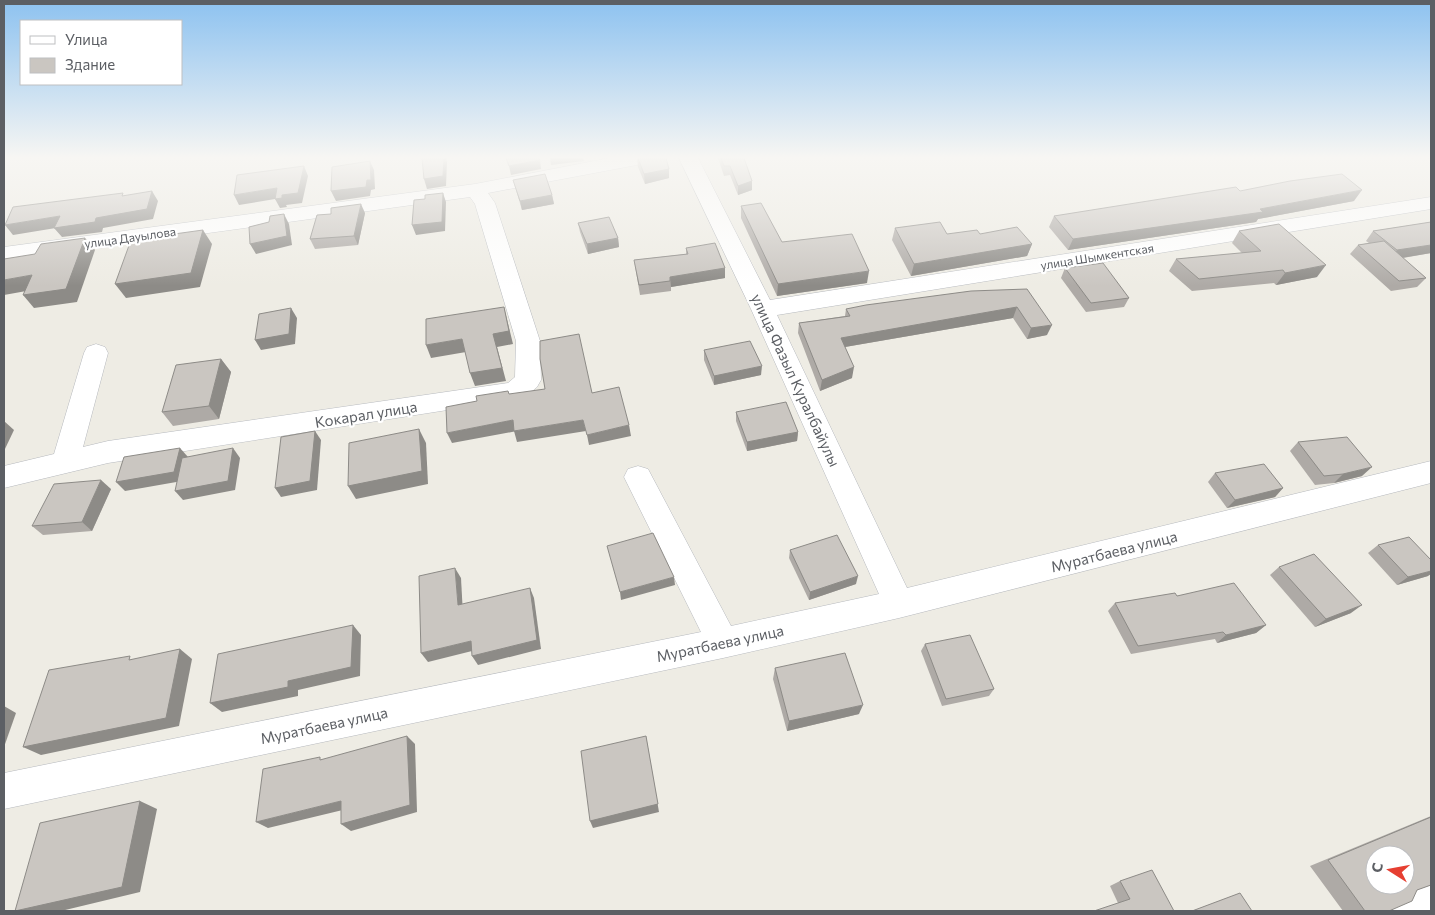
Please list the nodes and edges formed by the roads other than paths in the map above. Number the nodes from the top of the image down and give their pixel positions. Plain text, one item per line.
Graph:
1 (396, 201) edge
2 (483, 201) edge
3 (709, 201) edge
4 (1431, 203) edge
5 (4, 254) edge
6 (763, 309) junction
7 (96, 353) dead end
8 (65, 462) junction
9 (1431, 472) edge
10 (4, 477) edge
11 (638, 477) dead end
12 (899, 604) junction
13 (723, 643) junction
14 (4, 791) edge
15 (1431, 904) edge
16 (1412, 911) edge

1 - 5 street, улица Дауылова
2 - 8 street, Кокарал улица
3 - 6 street, улица Фазыл Куралбайулы
4 - 6 street, улица Шымкентская
6 - 12 street, улица Фазыл Куралбайулы
7 - 8 street
8 - 10 street, Кокарал улица
9 - 12 street, Муратбаева улица
11 - 13 street
12 - 13 street, Муратбаева улица
13 - 14 street, Муратбаева улица
15 - 16 street

